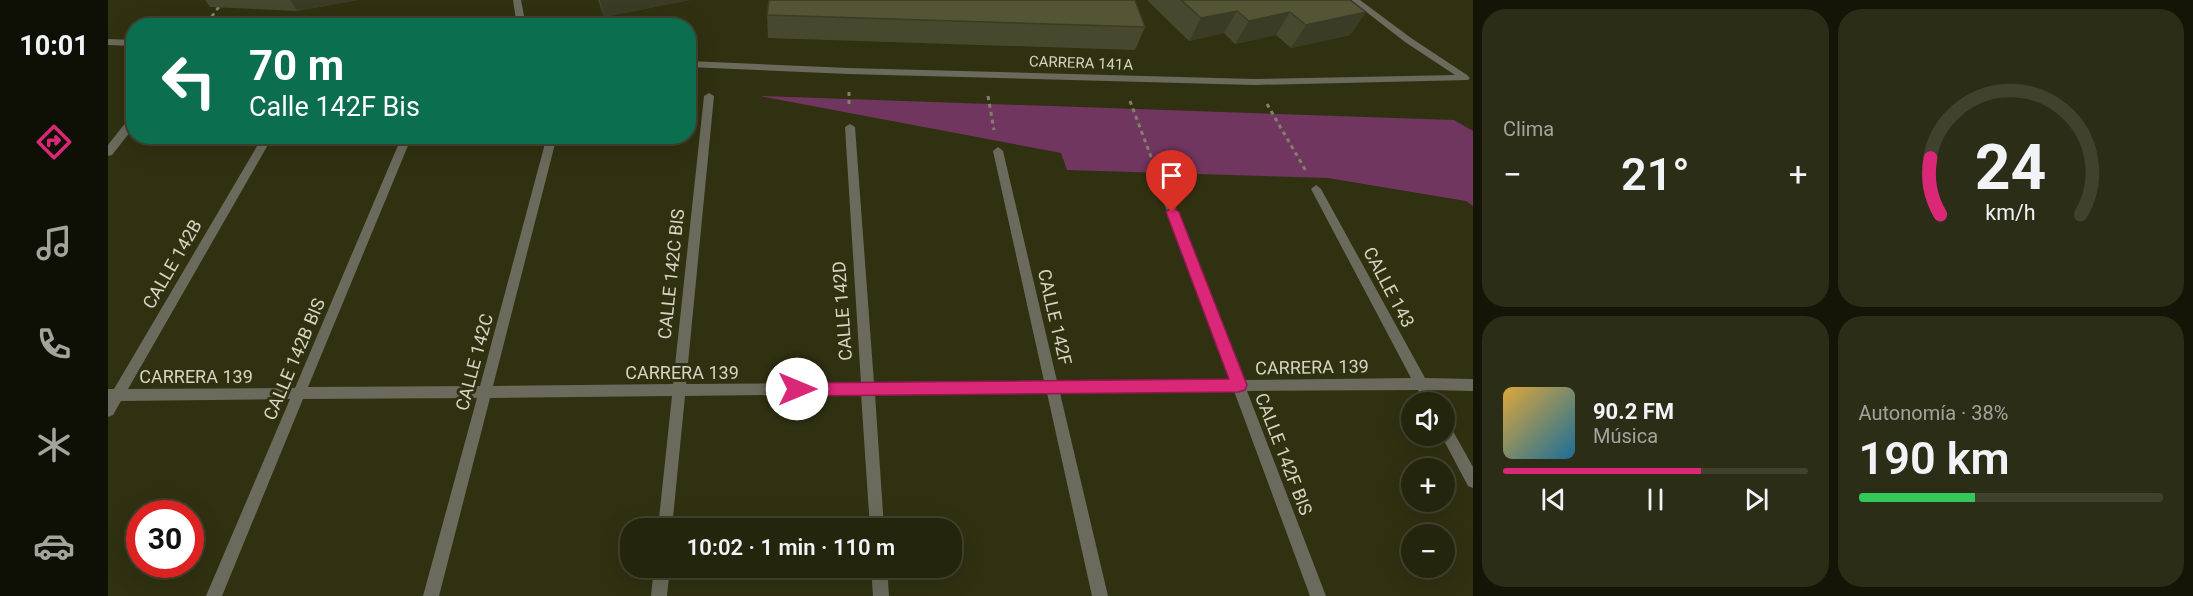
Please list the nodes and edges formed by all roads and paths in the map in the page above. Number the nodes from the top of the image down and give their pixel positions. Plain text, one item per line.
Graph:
1 (224, 0) edge
2 (517, 0) edge
3 (1355, 0) edge
4 (211, 18) edge
5 (520, 18) edge
6 (108, 42) edge
7 (126, 43) edge
8 (696, 64) edge
9 (848, 71) junction
10 (984, 75) junction
11 (1121, 79) junction
12 (1470, 79) edge
13 (1254, 82) junction
14 (709, 96) dead end
15 (850, 127) joint
16 (126, 129) edge
17 (263, 144) edge
18 (404, 144) edge
19 (550, 144) edge
20 (998, 151) joint
21 (108, 152) edge
22 (1316, 189) joint
23 (1164, 190) joint
24 (1421, 384) junction
25 (1239, 385) junction
26 (1473, 385) edge
27 (1053, 387) junction
28 (867, 389) junction
29 (679, 390) junction
30 (485, 392) junction
31 (1425, 392) edge
32 (299, 394) junction
33 (112, 395) edge
34 (108, 411) edge
35 (1454, 446) edge
36 (1473, 481) edge
37 (666, 518) edge
38 (876, 518) edge
39 (661, 578) edge
40 (880, 578) edge
41 (214, 596) edge
42 (431, 596) edge
43 (659, 596) edge
44 (881, 596) edge
45 (1100, 596) edge
46 (1318, 596) edge

1 - 4 path
2 - 5 street
3 - 12 street
6 - 7 street
8 - 9 street, CARRERA 141A
9 - 10 street, CARRERA 141A
9 - 15 path
10 - 11 street, CARRERA 141A
10 - 20 path
11 - 13 street, CARRERA 141A
11 - 23 path
12 - 13 street, CARRERA 141A
13 - 22 path
14 - 29 street, CALLE 142C BIS
15 - 28 street, CALLE 142D
16 - 21 street
17 - 33 street, CALLE 142B
18 - 32 street, CALLE 142B BIS
19 - 30 street, CALLE 142C
20 - 27 street, CALLE 142F
22 - 24 street, CALLE 143
23 - 25 street, CALLE 142F BIS
24 - 25 street, CARRERA 139
24 - 26 street, CARRERA 139
24 - 31 street, CALLE 143
25 - 27 street, CARRERA 139
25 - 46 street, CALLE 142F BIS
27 - 28 street, CARRERA 139
27 - 45 street, CALLE 142F
28 - 29 street, CARRERA 139
28 - 38 street, CALLE 142D
29 - 30 street, CARRERA 139
29 - 37 street, CALLE 142C BIS
30 - 32 street, CARRERA 139
30 - 42 street, CALLE 142C
32 - 33 street, CARRERA 139
32 - 41 street, CALLE 142B BIS
33 - 34 street, CALLE 142B
35 - 36 street
39 - 43 street
40 - 44 street

